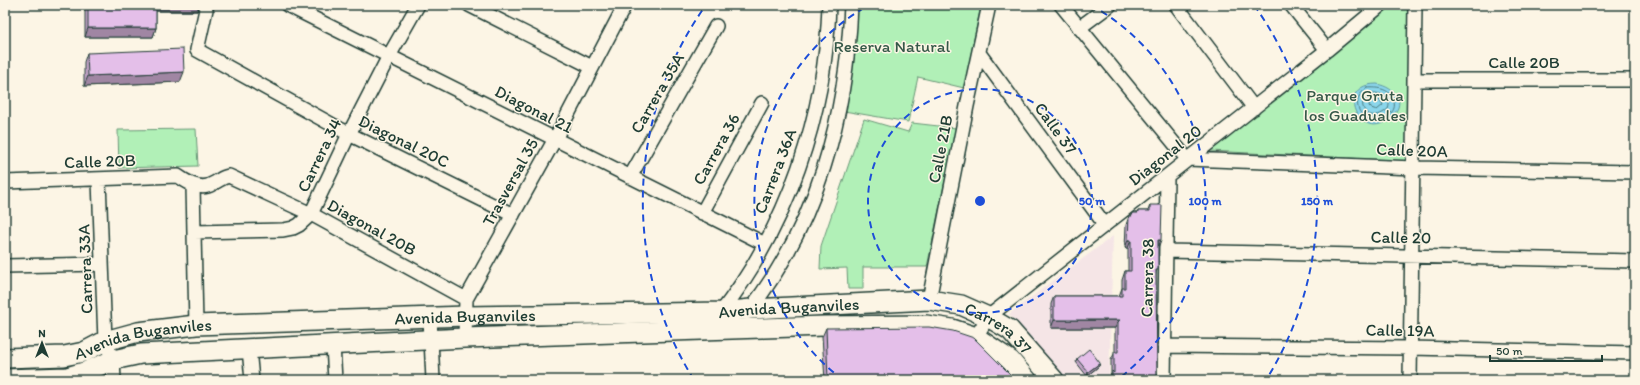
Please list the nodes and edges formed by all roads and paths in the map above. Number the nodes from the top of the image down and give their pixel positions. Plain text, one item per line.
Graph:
1 (207, 5) edge
2 (287, 5) edge
3 (418, 5) edge
4 (469, 5) edge
5 (625, 5) edge
6 (829, 5) edge
7 (851, 5) edge
8 (989, 5) edge
9 (1061, 5) edge
10 (1110, 5) edge
11 (1176, 5) edge
12 (1291, 5) edge
13 (1381, 5) edge
14 (1415, 5) edge
15 (716, 26) dead end
16 (1079, 28) junction
17 (1327, 50) junction
18 (979, 53) junction
19 (389, 56) junction
20 (592, 67) junction
21 (1414, 80) junction
22 (1635, 80) edge
23 (762, 103) dead end
24 (1254, 108) junction
25 (348, 134) junction
26 (555, 139) junction
27 (1187, 159) junction
28 (1414, 168) junction
29 (1635, 172) edge
30 (630, 177) junction
31 (1167, 177) junction
32 (99, 180) junction
33 (5, 182) edge
34 (194, 186) junction
35 (702, 213) junction
36 (310, 214) junction
37 (513, 215) junction
38 (1105, 225) junction
39 (194, 232) junction
40 (765, 244) junction
41 (1166, 251) junction
42 (1412, 255) junction
43 (1635, 261) edge
44 (102, 264) junction
45 (5, 266) edge
46 (929, 300) junction
47 (466, 308) junction
48 (751, 309) junction
49 (722, 312) junction
50 (988, 317) junction
51 (430, 318) junction
52 (196, 325) junction
53 (926, 325) joint
54 (734, 330) junction
55 (707, 331) junction
56 (976, 337) junction
57 (465, 338) junction
58 (105, 340) junction
59 (432, 340) junction
60 (333, 345) junction
61 (1164, 346) junction
62 (1410, 348) junction
63 (249, 350) junction
64 (1635, 353) edge
65 (5, 358) edge
66 (113, 360) junction
67 (5, 379) edge
68 (33, 379) edge
69 (114, 380) edge
70 (252, 380) edge
71 (335, 380) edge
72 (433, 380) edge
73 (1027, 380) edge
74 (1054, 380) edge
75 (1164, 380) edge
76 (1410, 380) edge

1 - 25 street, Diagonal 20C
2 - 19 street, Diagonal 21
3 - 19 street, Carrera 34
4 - 20 street
5 - 20 street, Trasversal 35
6 - 40 street, Carrera 36A
7 - 48 street
8 - 18 street, Calle 21B
9 - 16 street
10 - 16 street
11 - 24 street
12 - 17 street
13 - 17 street, Diagonal 20
14 - 21 street
15 - 30 street, Carrera 35A
16 - 27 street
17 - 24 street, Diagonal 20
18 - 38 street, Calle 37
18 - 46 street, Calle 21B
19 - 25 street, Carrera 34
19 - 26 street, Diagonal 21
20 - 26 street, Trasversal 35
21 - 22 street, Calle 20B
21 - 28 street
23 - 35 street, Carrera 36
24 - 27 street, Diagonal 20
25 - 36 street, Carrera 34
25 - 37 street, Diagonal 20C
26 - 30 street, Diagonal 21
26 - 37 street, Trasversal 35
27 - 28 street, Calle 20A
27 - 31 street, Diagonal 20
28 - 29 street, Calle 20A
28 - 42 street
30 - 35 street, Diagonal 21
31 - 38 street, Diagonal 20
31 - 41 street, Carrera 38
32 - 33 street, Calle 20B
32 - 34 street, Calle 20B
32 - 44 street, Carrera 33A
34 - 36 street, Diagonal 20B
34 - 39 street
35 - 40 street, Diagonal 21
36 - 39 street, Carrera 34
36 - 47 street, Diagonal 20B
37 - 47 street, Trasversal 35
38 - 50 street, Diagonal 20
39 - 52 street
40 - 49 street, Carrera 36A
41 - 42 street, Calle 20
41 - 61 street, Carrera 38
42 - 43 street, Calle 20
42 - 62 street
44 - 45 street
44 - 58 street, Carrera 33A
46 - 48 main road, Avenida Buganviles
46 - 50 main road, Carrera 37
47 - 49 main road, Avenida Buganviles
47 - 51 main road, Avenida Buganviles
47 - 57 street, Trasversal 35
48 - 49 main road, Avenida Buganviles
48 - 54 street
49 - 55 street, Carrera 36A
50 - 56 street, Diagonal 20
50 - 74 main road, Carrera 37
51 - 52 main road, Avenida Buganviles
51 - 59 street
52 - 58 main road, Avenida Buganviles
53 - 54 main road, Avenida Buganviles
53 - 56 main road, Carrera 37
54 - 55 main road, Avenida Buganviles
55 - 57 main road, Avenida Buganviles
56 - 73 main road, Carrera 37
57 - 59 main road, Avenida Buganviles
58 - 65 main road, Avenida Buganviles
58 - 66 street, Carrera 33A
59 - 60 main road, Avenida Buganviles
59 - 72 street
60 - 63 main road, Avenida Buganviles
60 - 71 street
61 - 62 street, Calle 19A
61 - 75 street, Carrera 38
62 - 64 street, Calle 19A
62 - 76 street
63 - 66 main road, Avenida Buganviles
63 - 70 street
66 - 68 main road, Avenida Buganviles
66 - 69 street, Carrera 33A
67 - 68 main road, Avenida Buganviles

